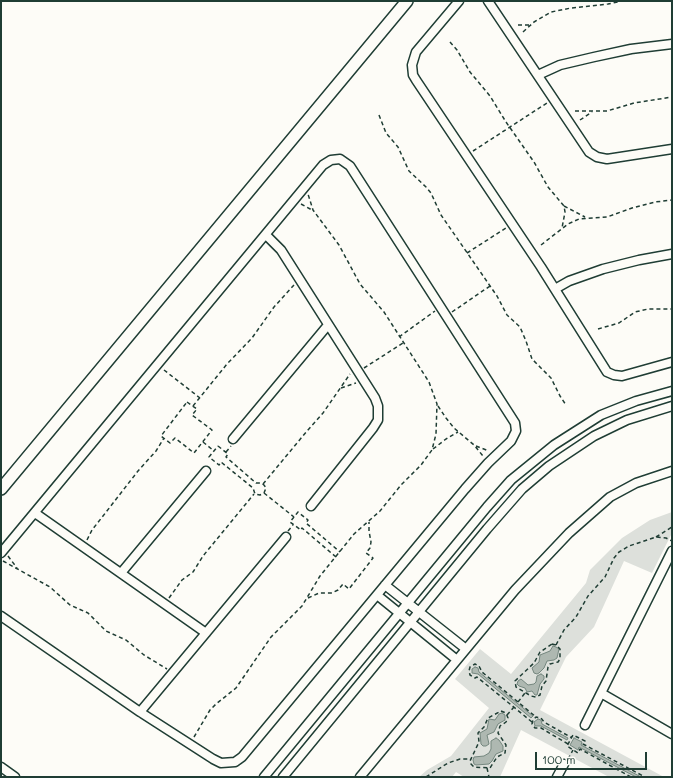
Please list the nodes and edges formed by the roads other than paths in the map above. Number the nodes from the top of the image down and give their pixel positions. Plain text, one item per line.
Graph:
1 (407, 1) edge
2 (459, 1) edge
3 (488, 1) edge
4 (672, 44) edge
5 (538, 75) junction
6 (672, 149) edge
7 (266, 234) junction
8 (672, 254) edge
9 (555, 289) junction
10 (328, 325) junction
11 (672, 362) edge
12 (672, 391) edge
13 (672, 406) edge
14 (233, 439) dead end
15 (206, 471) dead end
16 (672, 471) edge
17 (1, 489) edge
18 (311, 506) dead end
19 (35, 513) junction
20 (286, 537) dead end
21 (672, 551) edge
22 (2, 552) edge
23 (121, 573) junction
24 (385, 585) junction
25 (377, 595) junction
26 (408, 603) junction
27 (419, 612) junction
28 (399, 614) junction
29 (1, 616) edge
30 (410, 622) junction
31 (206, 633) junction
32 (466, 649) junction
33 (457, 660) junction
34 (601, 693) junction
35 (140, 712) junction
36 (585, 725) dead end
37 (672, 734) edge
38 (564, 764) dead end
39 (1, 767) edge
40 (15, 777) edge
41 (264, 777) edge
42 (284, 777) edge
43 (360, 777) edge
44 (557, 777) edge

1 - 17 main road
2 - 9 street
3 - 5 street
4 - 5 street
5 - 6 street
7 - 10 street
7 - 19 street
7 - 24 street
8 - 9 street
9 - 11 street
10 - 14 street
10 - 18 street
12 - 26 street
13 - 27 street
15 - 23 street
16 - 32 street
19 - 22 street
19 - 23 street
20 - 31 street
21 - 34 street
23 - 31 street
24 - 25 street
24 - 26 street
25 - 28 street
25 - 35 street
26 - 27 street
26 - 28 street
27 - 30 street
27 - 32 street
28 - 30 street
28 - 41 street
29 - 35 street
30 - 33 street
30 - 42 street
31 - 35 street
32 - 33 street
33 - 43 street
34 - 36 street
34 - 37 street
38 - 44 street
39 - 40 street

